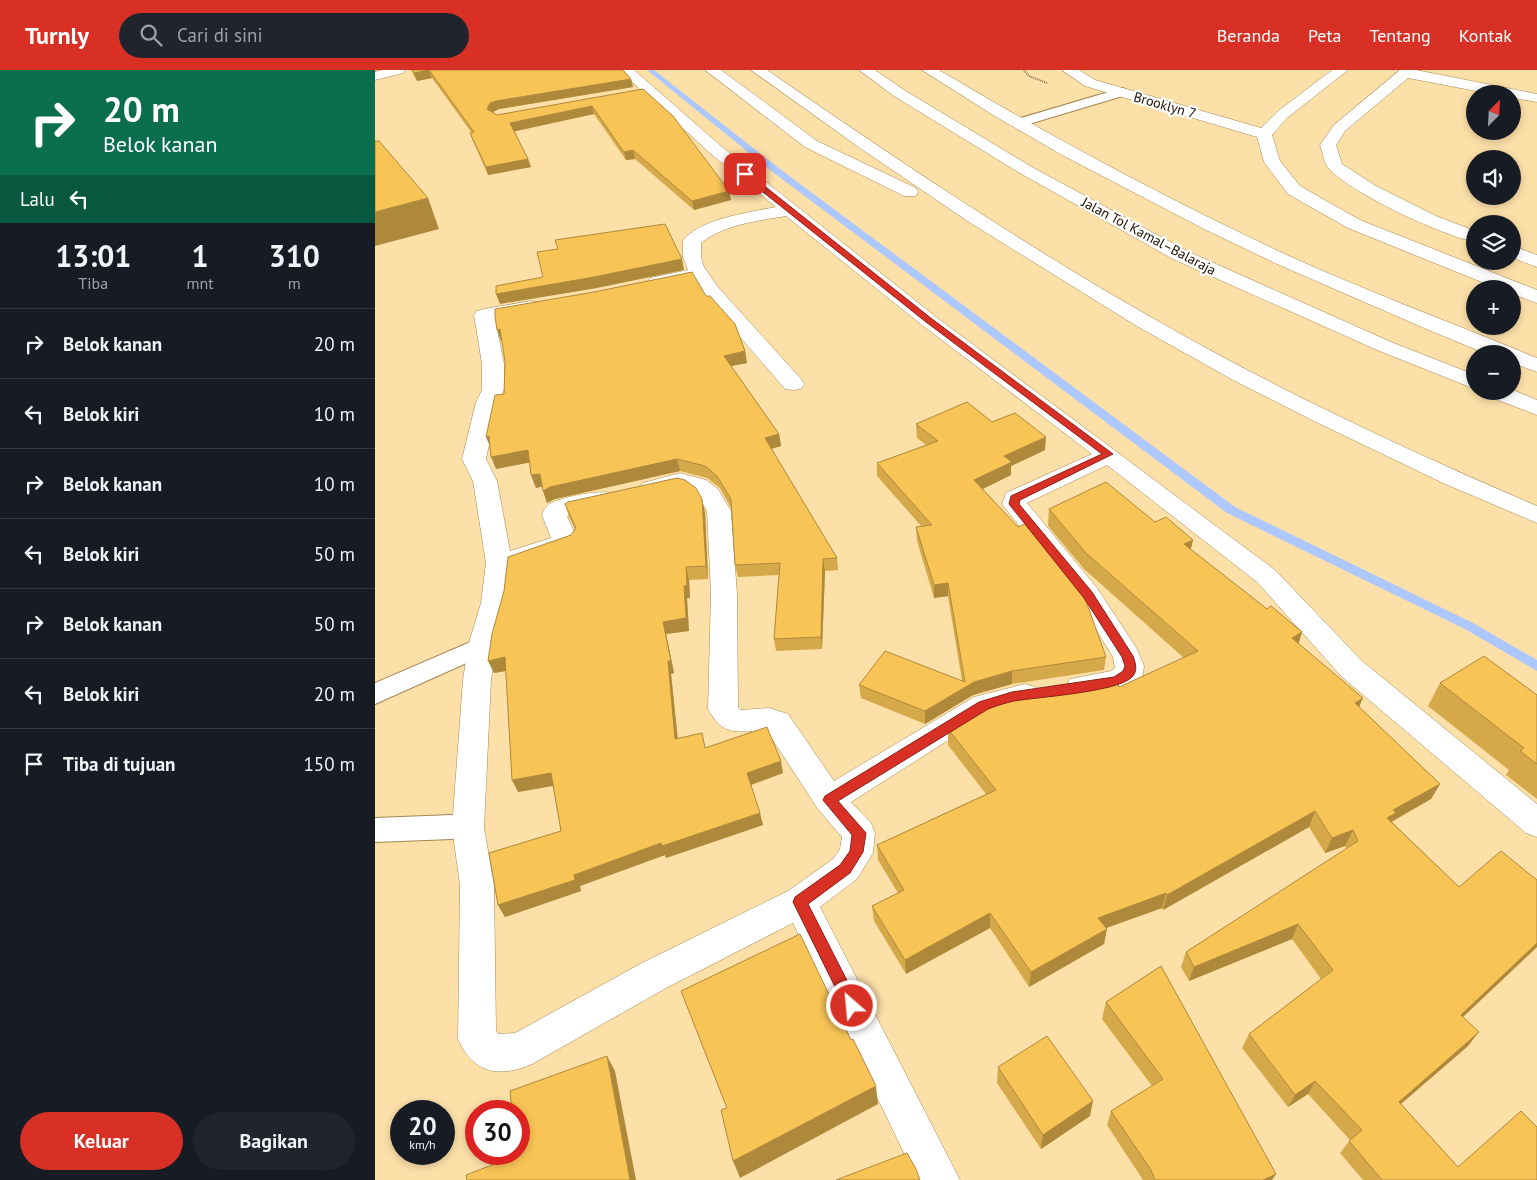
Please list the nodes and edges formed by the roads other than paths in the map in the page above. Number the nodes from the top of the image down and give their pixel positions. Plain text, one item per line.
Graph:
1 (398, 70) edge
2 (626, 70) edge
3 (711, 70) edge
4 (759, 70) edge
5 (866, 70) edge
6 (929, 70) edge
7 (1069, 70) edge
8 (1341, 70) edge
9 (1407, 71) edge
10 (375, 76) edge
11 (1122, 92) junction
12 (1537, 98) edge
13 (1019, 123) junction
14 (1264, 134) junction
15 (789, 210) junction
16 (1466, 234) edge
17 (1011, 240) junction
18 (1521, 255) edge
19 (1537, 261) edge
20 (699, 274) junction
21 (631, 287) edge
22 (1537, 297) edge
23 (560, 302) edge
24 (1484, 345) edge
25 (1521, 359) edge
26 (1537, 366) edge
27 (1466, 379) edge
28 (793, 384) dead end
29 (1517, 400) edge
30 (1537, 408) edge
31 (1109, 454) junction
32 (1537, 515) edge
33 (499, 563) junction
34 (482, 646) junction
35 (375, 694) edge
36 (829, 800) junction
37 (1537, 823) edge
38 (452, 828) dead end
39 (375, 830) edge
40 (800, 902) junction
41 (939, 1180) edge

1 - 10 main road
2 - 15 main road
3 - 17 main road
4 - 17 main road
5 - 27 main road, Jalan Tol Kamal–Balaraja
6 - 13 main road
7 - 11 main road, Brooklyn 7
8 - 14 main road
9 - 12 main road
9 - 16 main road
11 - 13 lane
11 - 14 main road, Brooklyn 7
13 - 24 main road
14 - 22 main road
15 - 20 main road
15 - 31 main road
17 - 32 main road
18 - 19 main road
20 - 21 main road
20 - 28 main road
23 - 33 main road
25 - 26 main road
29 - 30 main road
31 - 36 main road
31 - 37 main road
33 - 34 main road
33 - 36 main road
34 - 35 lane
34 - 40 main road
36 - 40 main road
38 - 39 lane
40 - 41 main road

